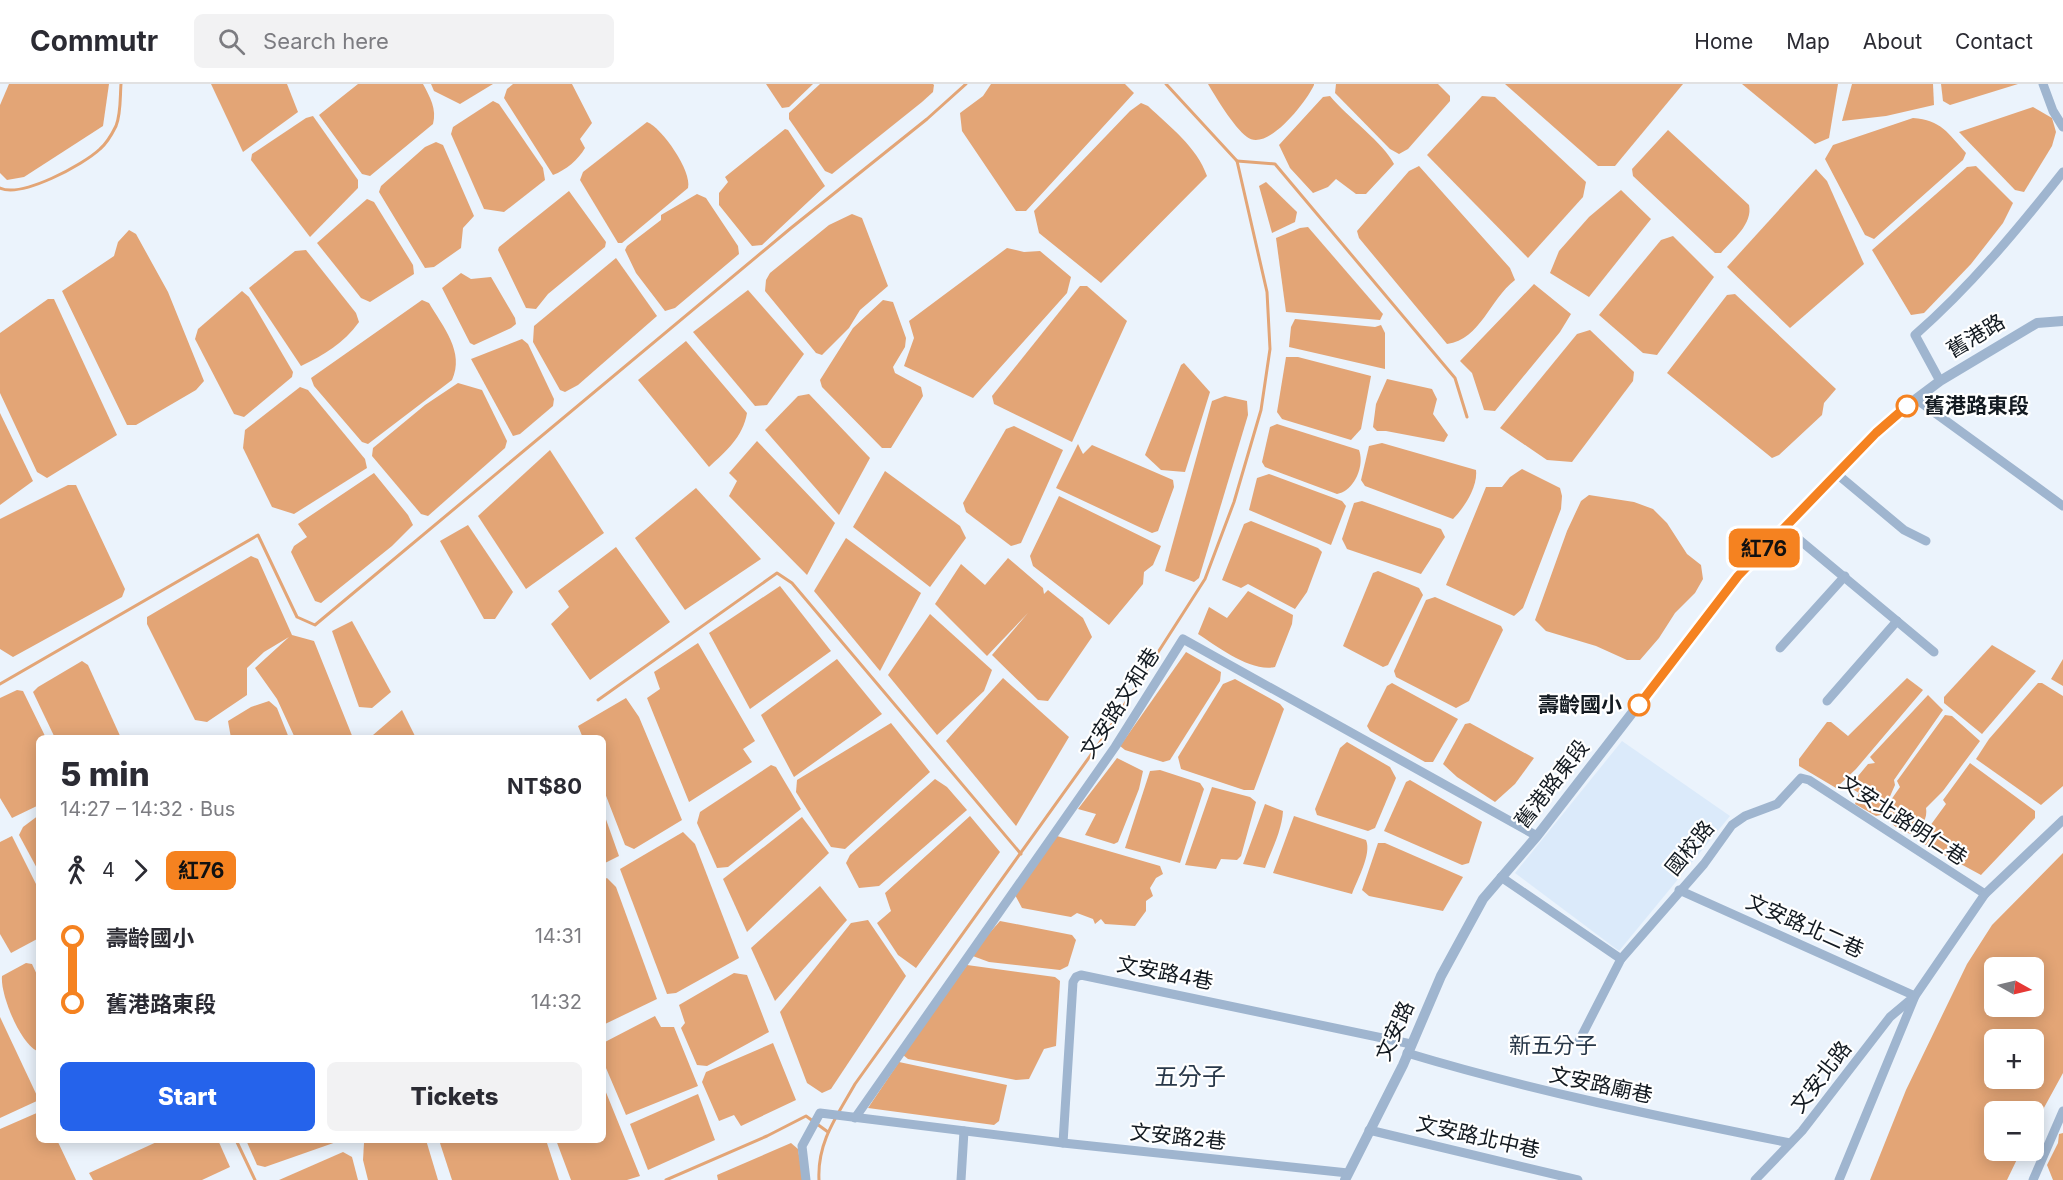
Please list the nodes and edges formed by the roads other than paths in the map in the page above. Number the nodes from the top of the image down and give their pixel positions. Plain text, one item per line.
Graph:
1 (2043, 84) edge
2 (2063, 127) edge
3 (2063, 171) edge
4 (2063, 321) edge
5 (1940, 381) junction
6 (1916, 399) junction
7 (1837, 474) junction
8 (2063, 506) edge
9 (1784, 527) junction
10 (1926, 541) dead end
11 (1845, 576) junction
12 (1897, 621) junction
13 (1780, 648) dead end
14 (1934, 652) dead end
15 (1827, 701) dead end
16 (1802, 777) joint
17 (2063, 820) edge
18 (1536, 836) junction
19 (1502, 877) junction
20 (1679, 890) junction
21 (1985, 894) junction
22 (1483, 899) joint
23 (1621, 959) junction
24 (1915, 996) junction
25 (1579, 1041) dead end
26 (1409, 1048) junction
27 (2063, 1111) edge
28 (851, 1117) junction
29 (1369, 1130) junction
30 (964, 1131) junction
31 (1063, 1143) junction
32 (1790, 1143) junction
33 (1347, 1177) edge
34 (806, 1180) edge
35 (961, 1180) edge
36 (1578, 1180) edge
37 (1755, 1180) edge
38 (1839, 1180) edge
39 (2032, 1180) edge

1 - 2 street
3 - 5 street
4 - 5 street, 舊港路
5 - 6 street, 舊港路
6 - 7 street, 舊港路東段
6 - 8 street
7 - 9 street, 舊港路東段
7 - 10 street
9 - 11 street
9 - 18 street, 舊港路東段
11 - 12 street
11 - 13 street
12 - 14 street
12 - 15 street
16 - 20 street, 國校路
16 - 21 street, 文安北路明仁巷
17 - 21 street
18 - 19 street, 舊港路東段
18 - 28 street, 文安路文和巷
19 - 22 street, 舊港路東段
19 - 23 street
20 - 23 street, 國校路
20 - 24 street, 文安路北二巷
21 - 24 street
22 - 26 street, 文安路
23 - 25 street, 國校路
24 - 32 street, 文安北路
24 - 38 street
26 - 29 street, 文安路
26 - 31 street, 文安路4巷
26 - 32 street, 文安路廟巷
27 - 39 street
28 - 30 street, 文安路2巷
28 - 34 street, 文安路2巷
29 - 33 street, 文安路
29 - 36 street, 文安路北中巷
30 - 31 street, 文安路2巷
30 - 35 street
31 - 33 street, 文安路2巷
32 - 37 street, 文安北路

